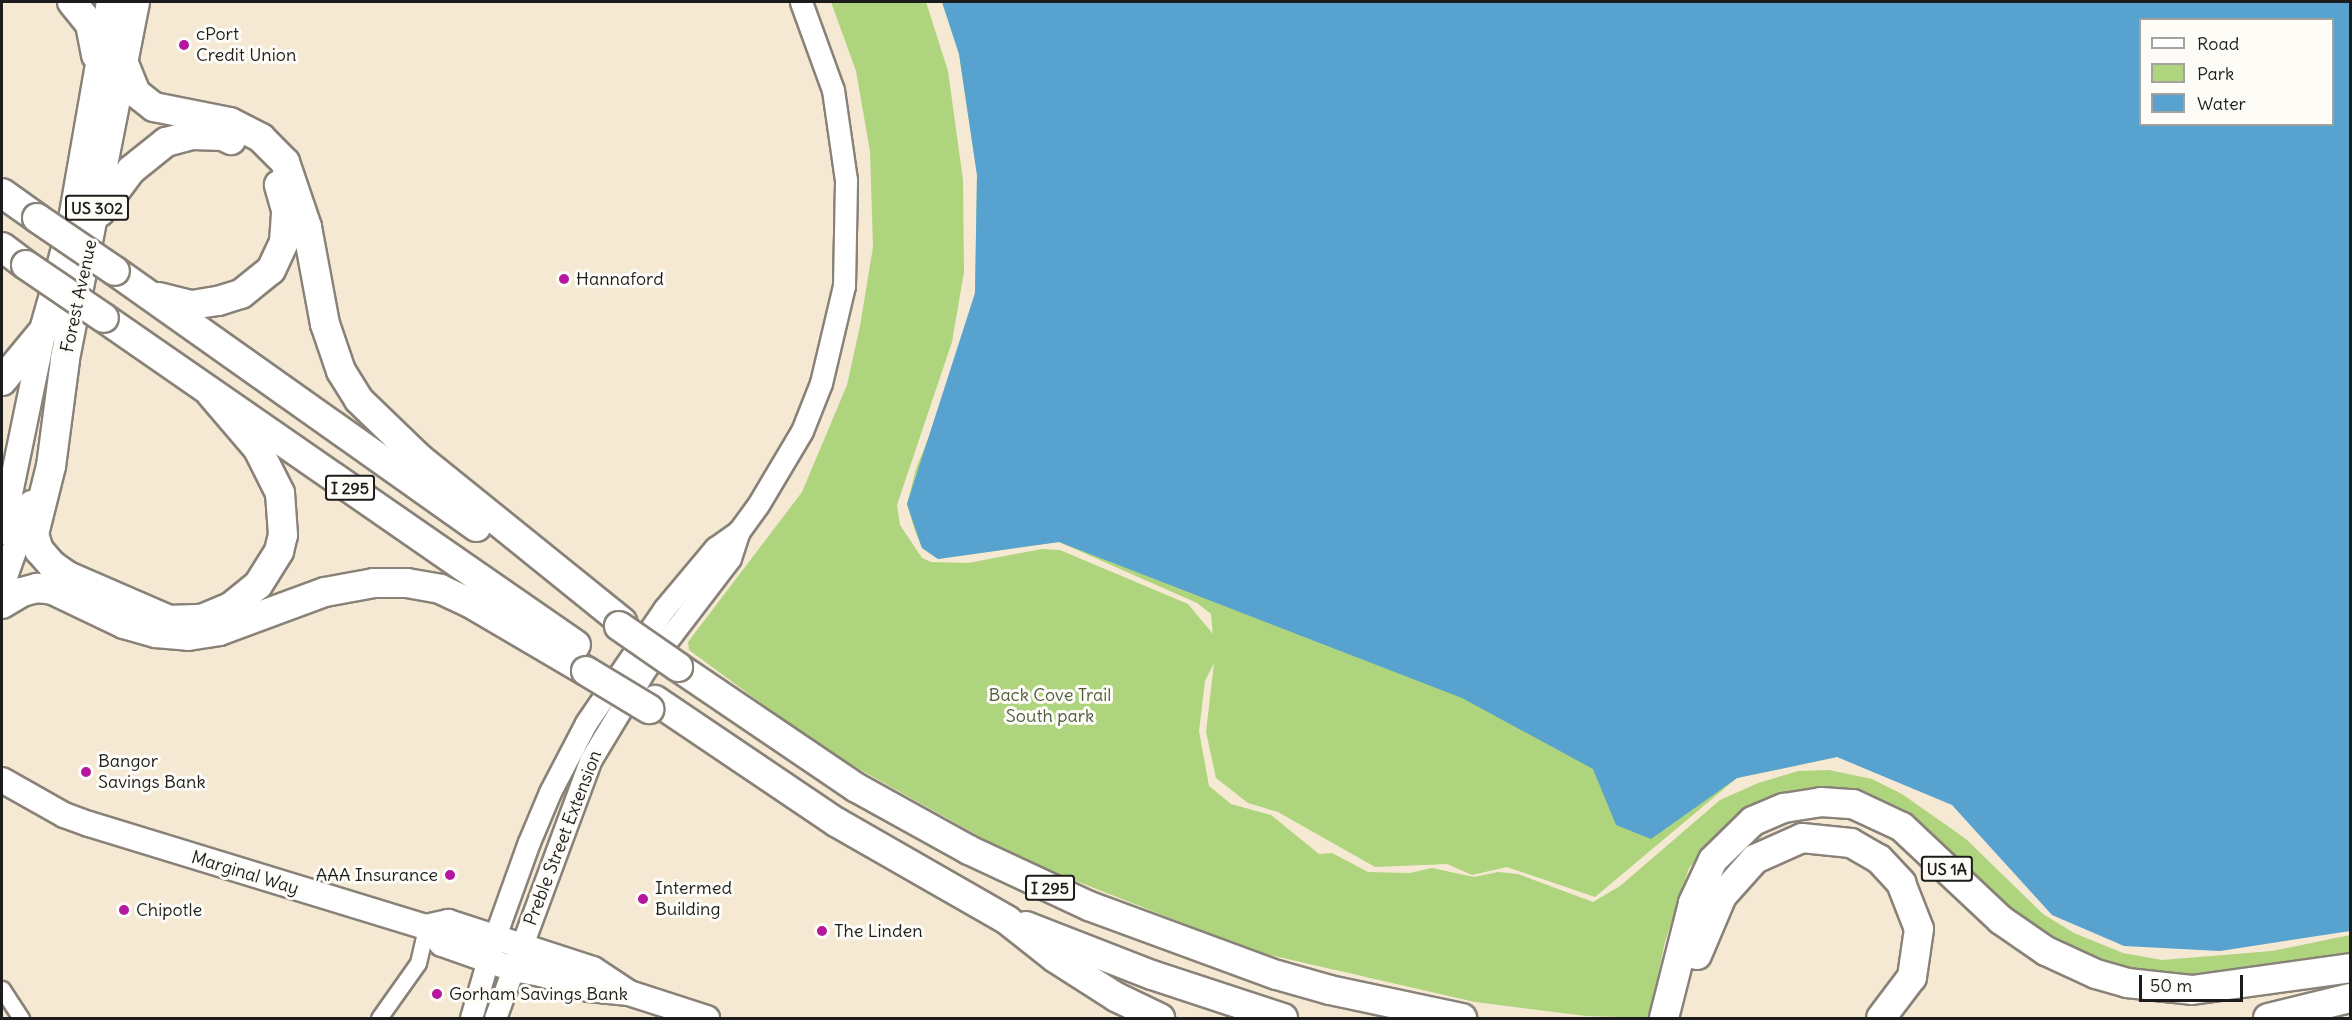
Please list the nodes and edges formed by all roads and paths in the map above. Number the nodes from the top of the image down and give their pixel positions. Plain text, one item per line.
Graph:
1 (72, 2) edge
2 (111, 2) edge
3 (135, 2) edge
4 (801, 2) edge
5 (110, 65) junction
6 (2, 193) edge
7 (95, 218) junction
8 (2, 247) edge
9 (14, 260) edge
10 (146, 293) junction
11 (44, 330) junction
12 (2, 381) edge
13 (35, 383) junction
14 (211, 394) junction
15 (56, 414) junction
16 (2, 489) edge
17 (739, 531) junction
18 (2, 532) edge
19 (2, 585) edge
20 (2, 604) edge
21 (620, 624) junction
22 (591, 665) junction
23 (2, 771) edge
24 (8, 789) edge
25 (1007, 920) junction
26 (426, 927) junction
27 (490, 949) junction
28 (517, 959) junction
29 (2350, 968) edge
30 (2, 989) edge
31 (2350, 998) edge
32 (21, 1018) edge
33 (379, 1018) edge
34 (471, 1018) edge
35 (495, 1018) edge
36 (707, 1018) edge
37 (1160, 1018) edge
38 (1283, 1018) edge
39 (1462, 1018) edge
40 (1664, 1018) edge
41 (1683, 1018) edge
42 (1881, 1018) edge
43 (2268, 1018) edge

1 - 5 highway
2 - 5 highway, Forest Avenue / US 302
3 - 5 highway, Forest Avenue / US 302
4 - 17 main road, Preble Street Extension
5 - 7 highway, Forest Avenue / US 302
5 - 11 highway, Forest Avenue / US 302
5 - 21 highway
6 - 10 highway, I 295, bridge
7 - 10 highway
7 - 15 highway, Forest Avenue / US 302
8 - 9 highway, I 295
9 - 14 highway, I 295, bridge
10 - 21 highway, I 295
11 - 12 highway
11 - 13 main road, Forest Avenue
13 - 16 main road
13 - 18 main road, Forest Avenue
14 - 15 highway
14 - 22 highway, I 295
15 - 19 main road, Forest Avenue
17 - 27 main road, Preble Street Extension
17 - 28 main road, Preble Street Extension
20 - 22 highway
21 - 39 highway, I 295, bridge
22 - 25 highway, I 295
23 - 24 main road, Marginal Way
24 - 26 main road, Marginal Way
25 - 37 highway
25 - 38 highway, I 295
26 - 27 main road, Marginal Way
26 - 33 street
27 - 28 main road, Marginal Way
27 - 34 main road, Preble Street Extension
28 - 35 main road, Preble Street Extension
28 - 36 main road, Marginal Way
29 - 40 highway, US 1A
30 - 32 street
31 - 43 highway
41 - 42 highway

